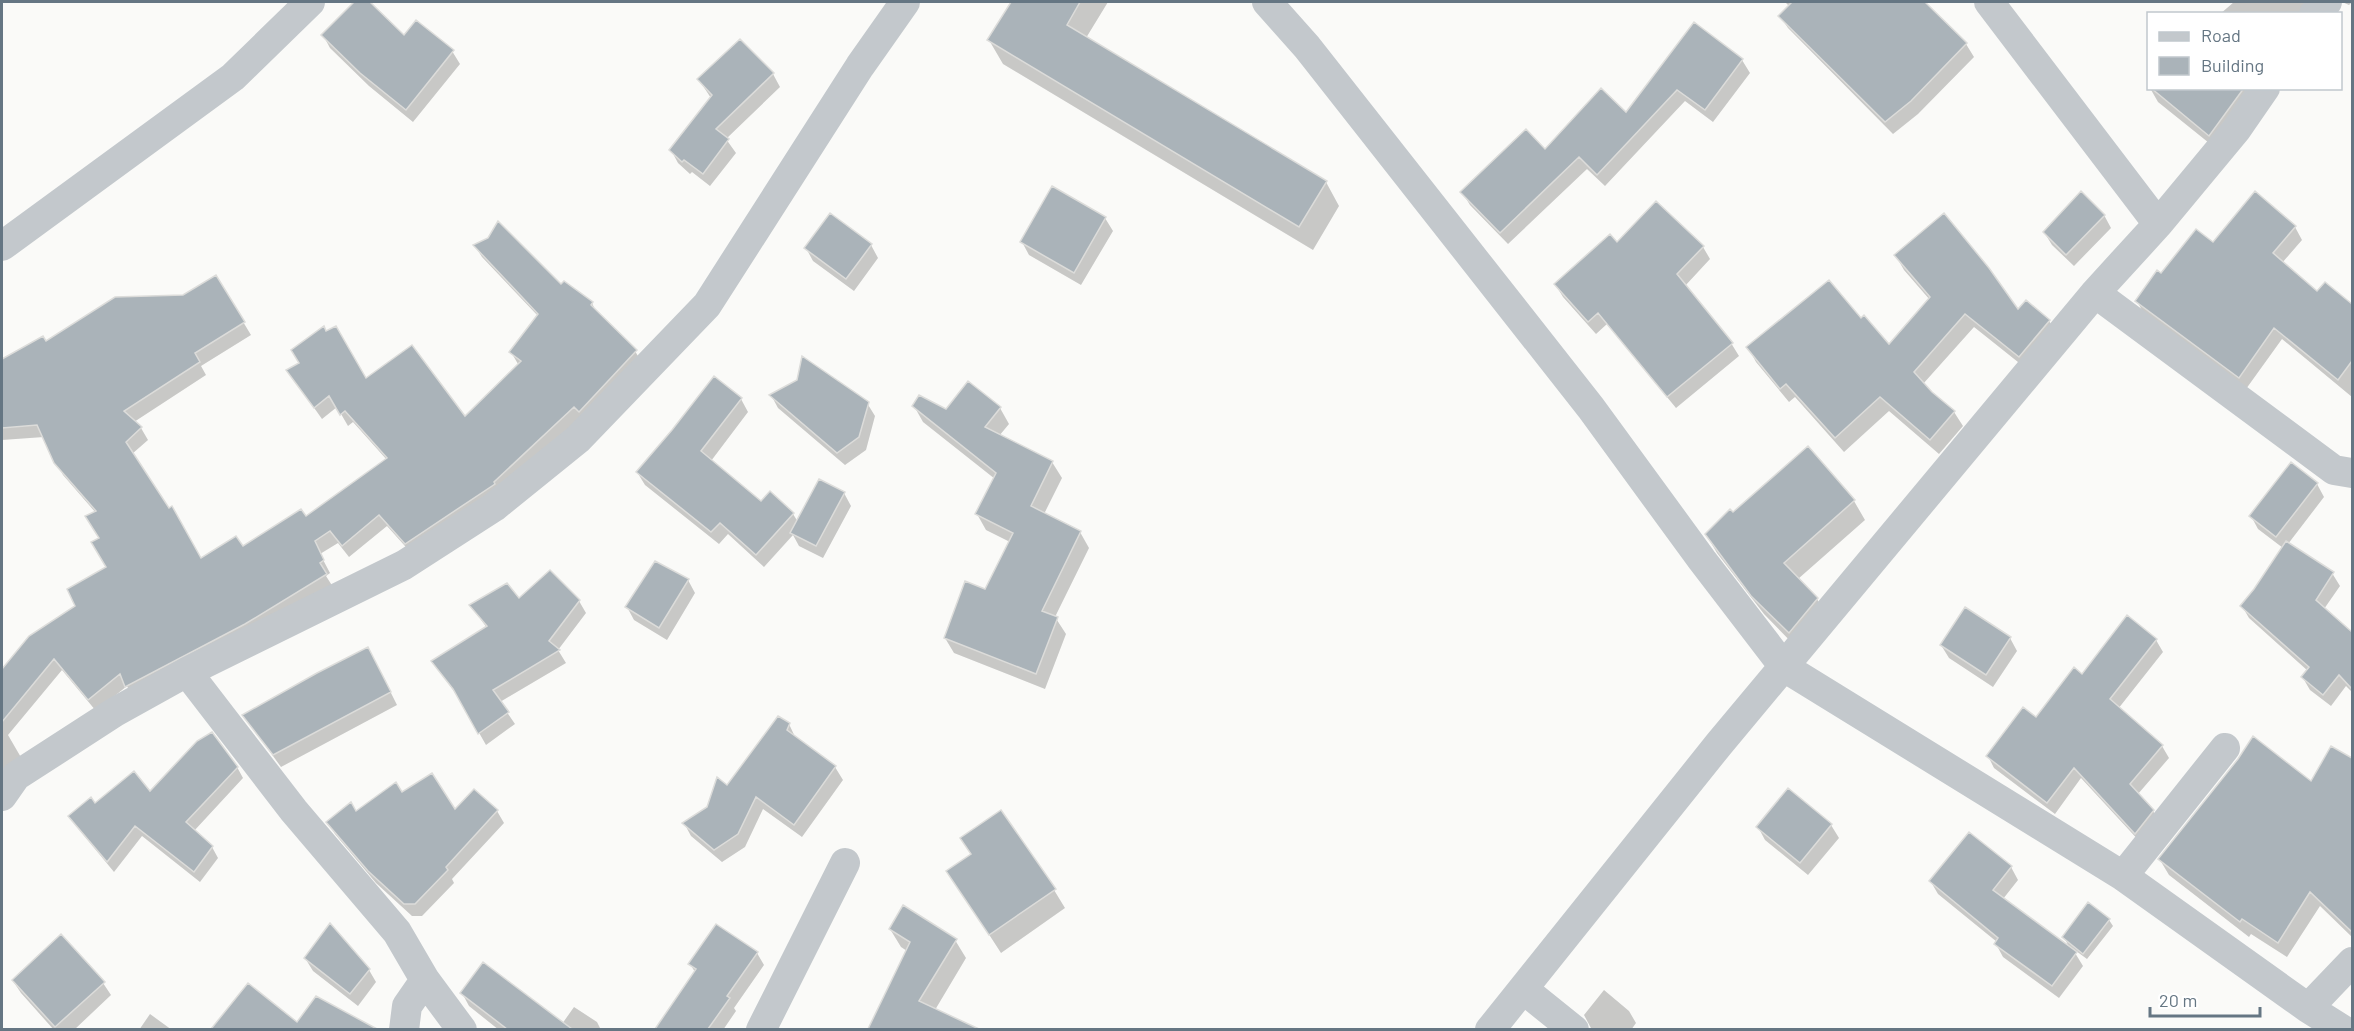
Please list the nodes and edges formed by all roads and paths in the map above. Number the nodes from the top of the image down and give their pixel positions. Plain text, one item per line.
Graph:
1 (310, 2) edge
2 (905, 2) edge
3 (1267, 2) edge
4 (1989, 2) edge
5 (2264, 90) edge
6 (2158, 224) junction
7 (2, 246) edge
8 (2095, 292) junction
9 (2352, 473) edge
10 (1784, 667) junction
11 (187, 672) junction
12 (2225, 748) dead end
13 (2, 796) edge
14 (845, 863) dead end
15 (2122, 876) junction
16 (2352, 962) edge
17 (424, 980) junction
18 (1523, 989) junction
19 (2308, 1008) junction
20 (404, 1029) edge
21 (462, 1029) edge
22 (761, 1029) edge
23 (1490, 1029) edge
24 (1574, 1029) edge
25 (2343, 1029) edge

1 - 7 street
2 - 11 street
3 - 10 street
4 - 6 street
5 - 6 street
6 - 8 street
8 - 9 street
8 - 10 street
10 - 15 street
10 - 18 street
11 - 13 street
11 - 17 street
12 - 15 street
14 - 22 street
15 - 19 street
16 - 19 street
17 - 20 street
17 - 21 street
18 - 23 street
18 - 24 street
19 - 25 street

